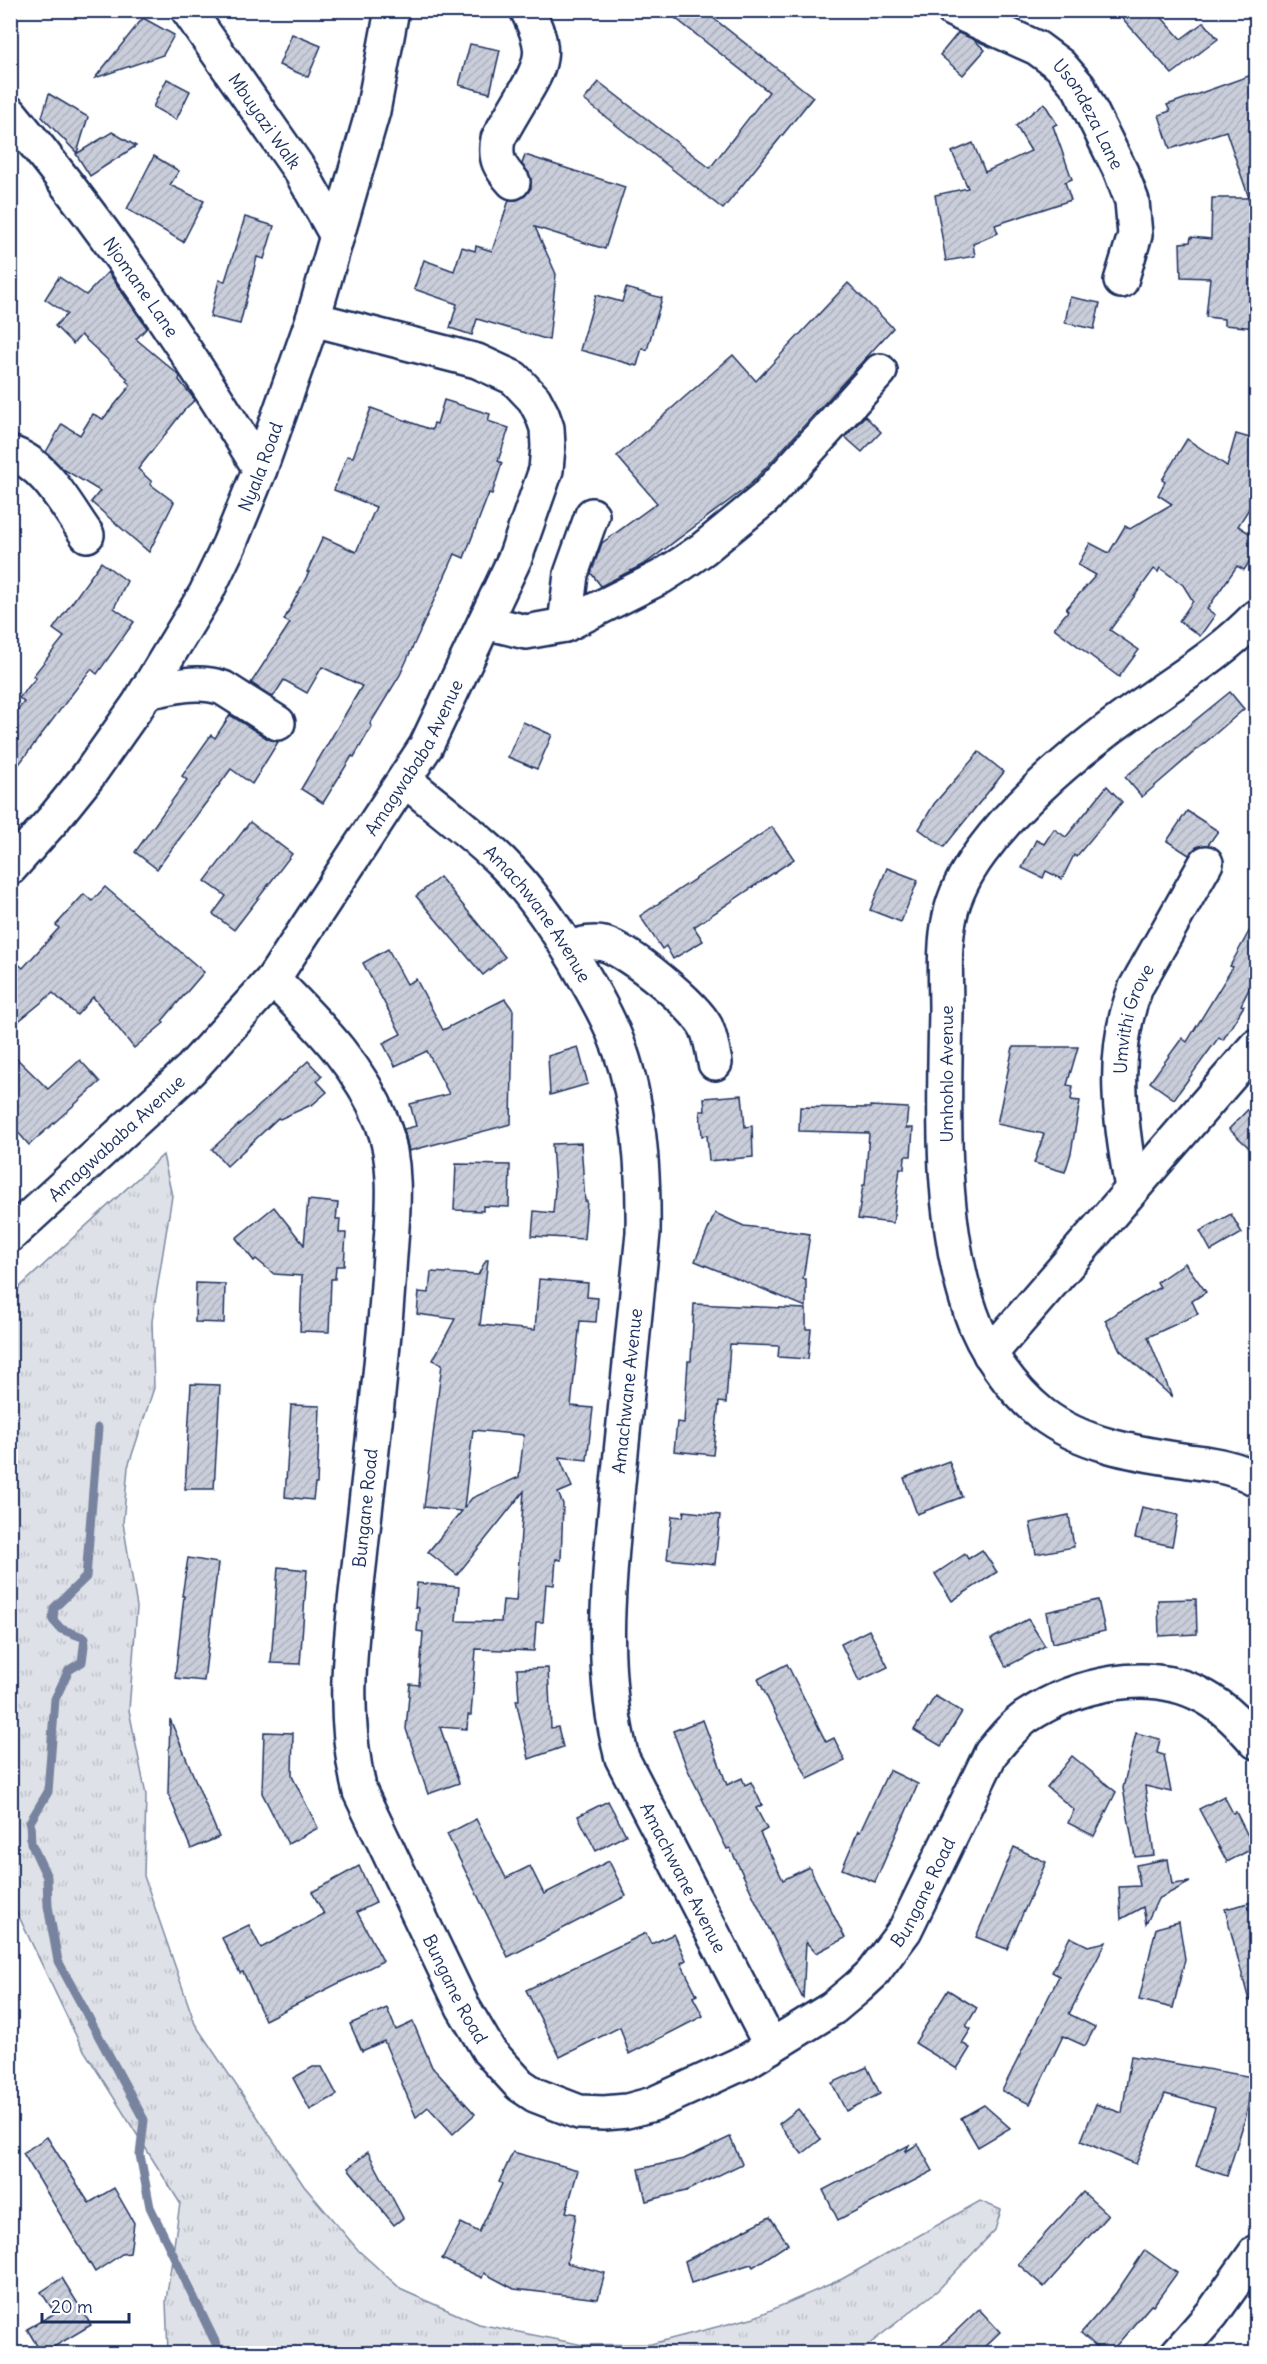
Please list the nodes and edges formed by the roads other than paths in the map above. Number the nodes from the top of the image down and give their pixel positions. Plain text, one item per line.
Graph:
1 (188, 10) edge
2 (393, 10) edge
3 (526, 10) edge
4 (952, 10) edge
5 (10, 113) edge
6 (513, 182) dead end
7 (337, 236) junction
8 (1121, 281) dead end
9 (313, 319) junction
10 (880, 371) dead end
11 (10, 453) edge
12 (260, 469) junction
13 (592, 515) dead end
14 (87, 534) dead end
15 (1257, 617) edge
16 (485, 622) junction
17 (565, 626) junction
18 (147, 692) junction
19 (278, 723) dead end
20 (405, 780) junction
21 (1206, 863) dead end
22 (10, 868) edge
23 (568, 948) junction
24 (273, 979) junction
25 (1257, 1046) edge
26 (715, 1063) dead end
27 (1132, 1188) junction
28 (10, 1235) edge
29 (990, 1354) junction
30 (1257, 1479) edge
31 (1257, 1742) edge
32 (771, 2046) junction
33 (1257, 2252) edge
34 (1177, 2354) edge

1 - 7 street, Mbuyazi Walk
2 - 7 street, Nyala Road
3 - 6 street
4 - 8 street, Usondeza Lane
5 - 12 street, Njomane Lane
7 - 9 street, Nyala Road
9 - 12 street, Nyala Road
9 - 16 street, Amagwababa Avenue
10 - 17 street
11 - 14 street
12 - 18 street, Nyala Road
13 - 17 street
15 - 29 street, Umhohlo Avenue
16 - 17 street
16 - 20 street, Amagwababa Avenue
18 - 19 street
18 - 22 street, Nyala Road
20 - 23 street, Amachwane Avenue
20 - 24 street, Amagwababa Avenue
21 - 27 street, Umvithi Grove
23 - 26 street
23 - 32 street, Amachwane Avenue
24 - 28 street, Amagwababa Avenue
24 - 32 street, Bungane Road
25 - 27 street
27 - 29 street
29 - 30 street, Umhohlo Avenue
31 - 32 street, Bungane Road
33 - 34 street

